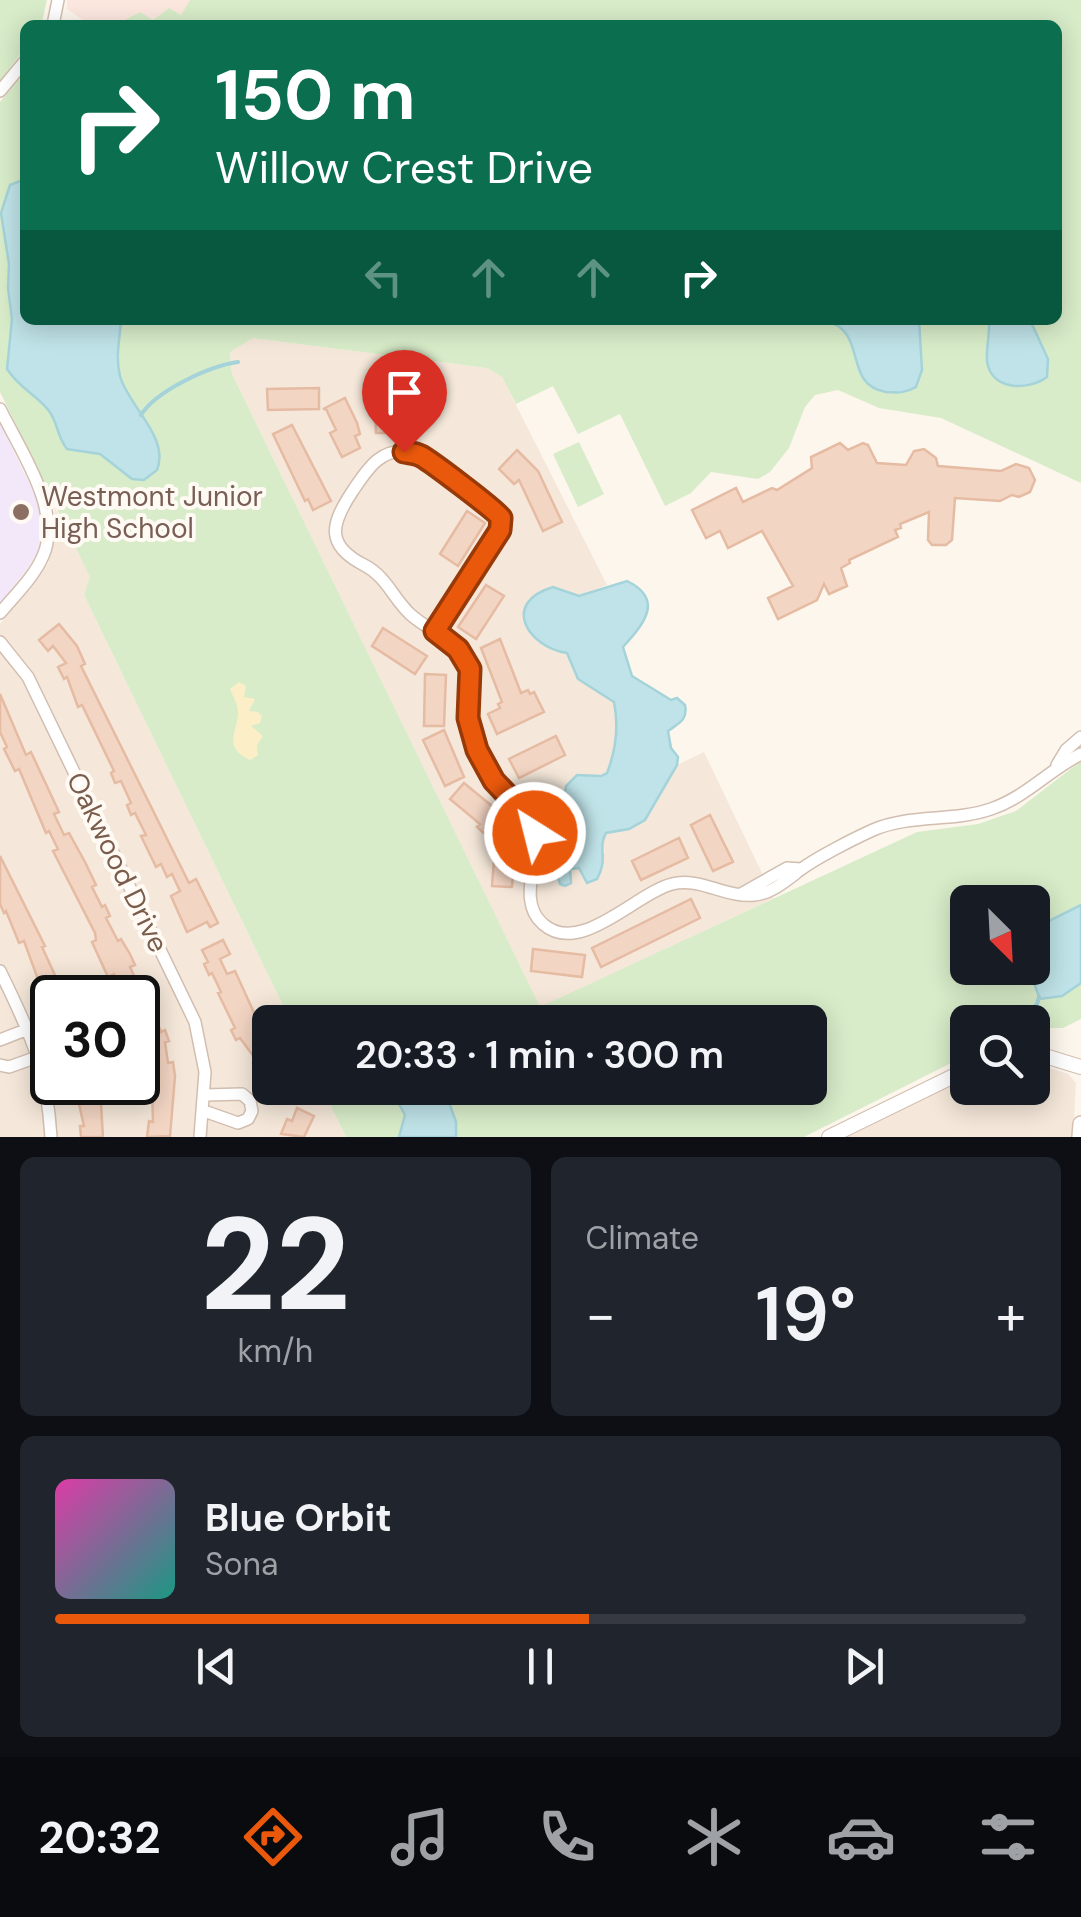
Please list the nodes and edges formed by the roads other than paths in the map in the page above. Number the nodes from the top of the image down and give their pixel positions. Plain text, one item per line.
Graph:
1 (20, 67) edge
2 (0, 91) edge
3 (0, 409) edge
4 (0, 613) edge
5 (435, 631) junction
6 (0, 642) edge
7 (1081, 737) edge
8 (1081, 754) edge
9 (1055, 769) junction
10 (0, 970) edge
11 (28, 1029) junction
12 (30, 1034) edge
13 (0, 1040) edge
14 (1050, 1058) edge
15 (30, 1060) edge
16 (0, 1065) edge
17 (1081, 1067) edge
18 (950, 1078) edge
19 (205, 1095) junction
20 (49, 1105) edge
21 (204, 1111) junction
22 (1081, 1124) edge
23 (51, 1137) edge
24 (200, 1137) edge
25 (829, 1137) edge
26 (1080, 1137) edge

1 - 2 street
3 - 4 street
5 - 5 street
5 - 9 street
6 - 19 street, Oakwood Drive
7 - 9 street
8 - 9 street
10 - 11 street
11 - 12 street
11 - 13 street
14 - 17 street
15 - 16 street
18 - 25 street
19 - 21 street, Oakwood Drive
19 - 21 street
20 - 23 street
21 - 24 street, Oakwood Drive
22 - 26 main road

